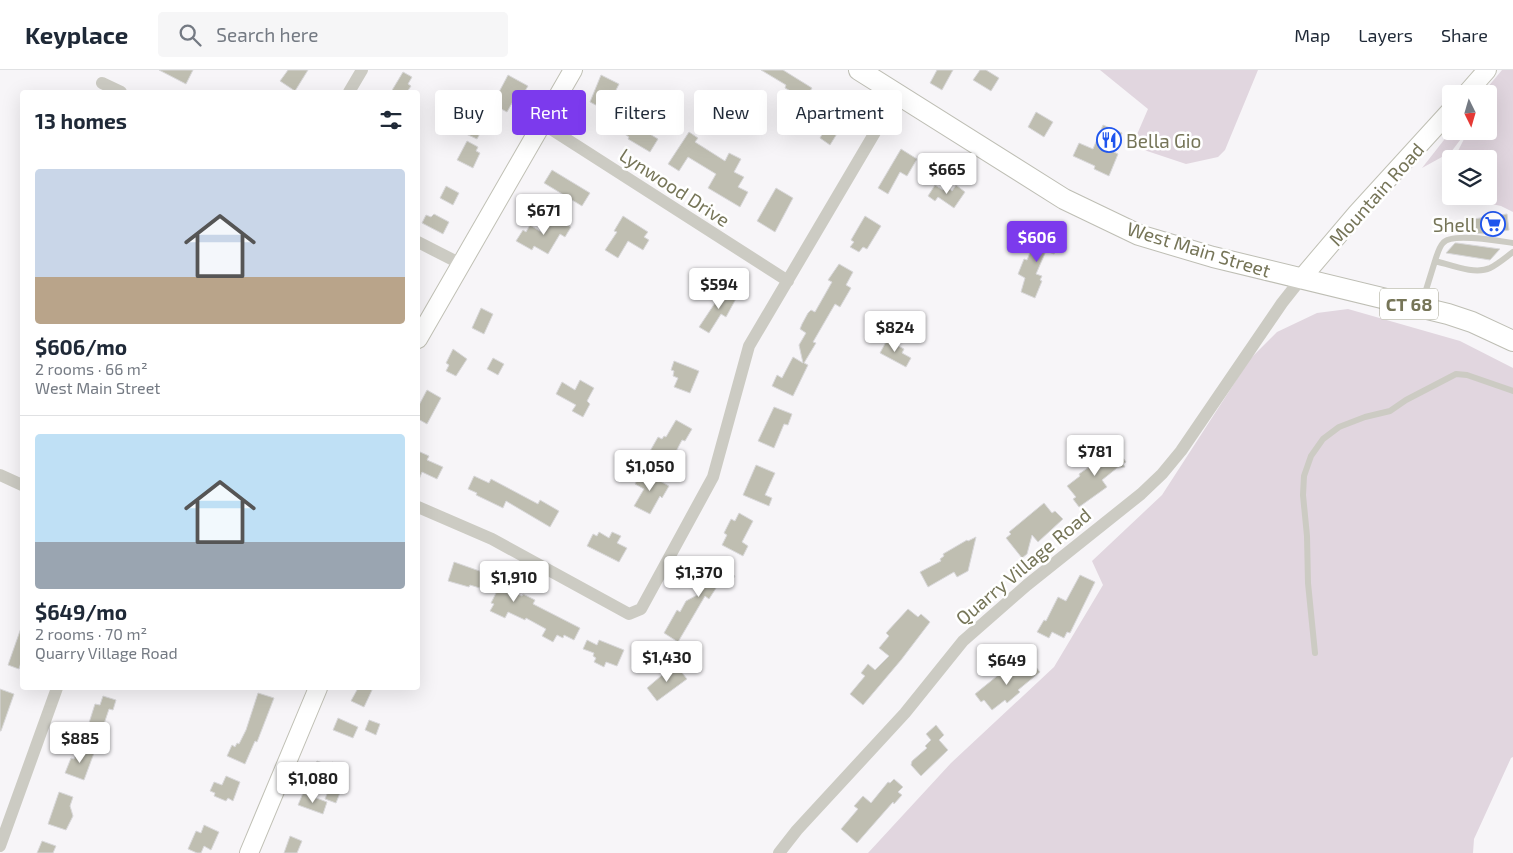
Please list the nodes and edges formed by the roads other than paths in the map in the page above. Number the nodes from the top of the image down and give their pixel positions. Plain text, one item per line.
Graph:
1 (362, 70) edge
2 (573, 70) edge
3 (859, 70) edge
4 (1488, 70) edge
5 (102, 83) dead end
6 (1474, 85) edge
7 (117, 90) edge
8 (350, 90) edge
9 (562, 90) edge
10 (889, 90) edge
11 (902, 98) edge
12 (1442, 120) edge
13 (536, 135) edge
14 (560, 135) edge
15 (874, 135) edge
16 (420, 243) edge
17 (1513, 243) edge
18 (1513, 252) edge
19 (1435, 261) junction
20 (460, 264) junction
21 (1301, 279) junction
22 (788, 281) junction
23 (1421, 307) junction
24 (420, 335) edge
25 (1513, 341) edge
26 (1513, 391) edge
27 (0, 475) edge
28 (20, 484) edge
29 (420, 508) edge
30 (1315, 653) dead end
31 (55, 690) edge
32 (317, 690) edge
33 (0, 846) edge
34 (249, 853) edge
35 (779, 853) edge

1 - 8 street
2 - 9 street
3 - 10 main road, West Main Street / CT 68
4 - 6 street
5 - 7 street
11 - 21 main road, West Main Street / CT 68
12 - 21 street, Mountain Road
13 - 20 street
14 - 22 street, Lynwood Drive
15 - 22 street
16 - 20 street
17 - 19 lane
18 - 19 lane
19 - 23 lane
20 - 24 street
21 - 23 main road, West Main Street / CT 68
21 - 35 street, Quarry Village Road
22 - 29 street
23 - 25 main road, West Main Street / CT 68
26 - 30 lane
27 - 28 street
31 - 33 street
32 - 34 street

